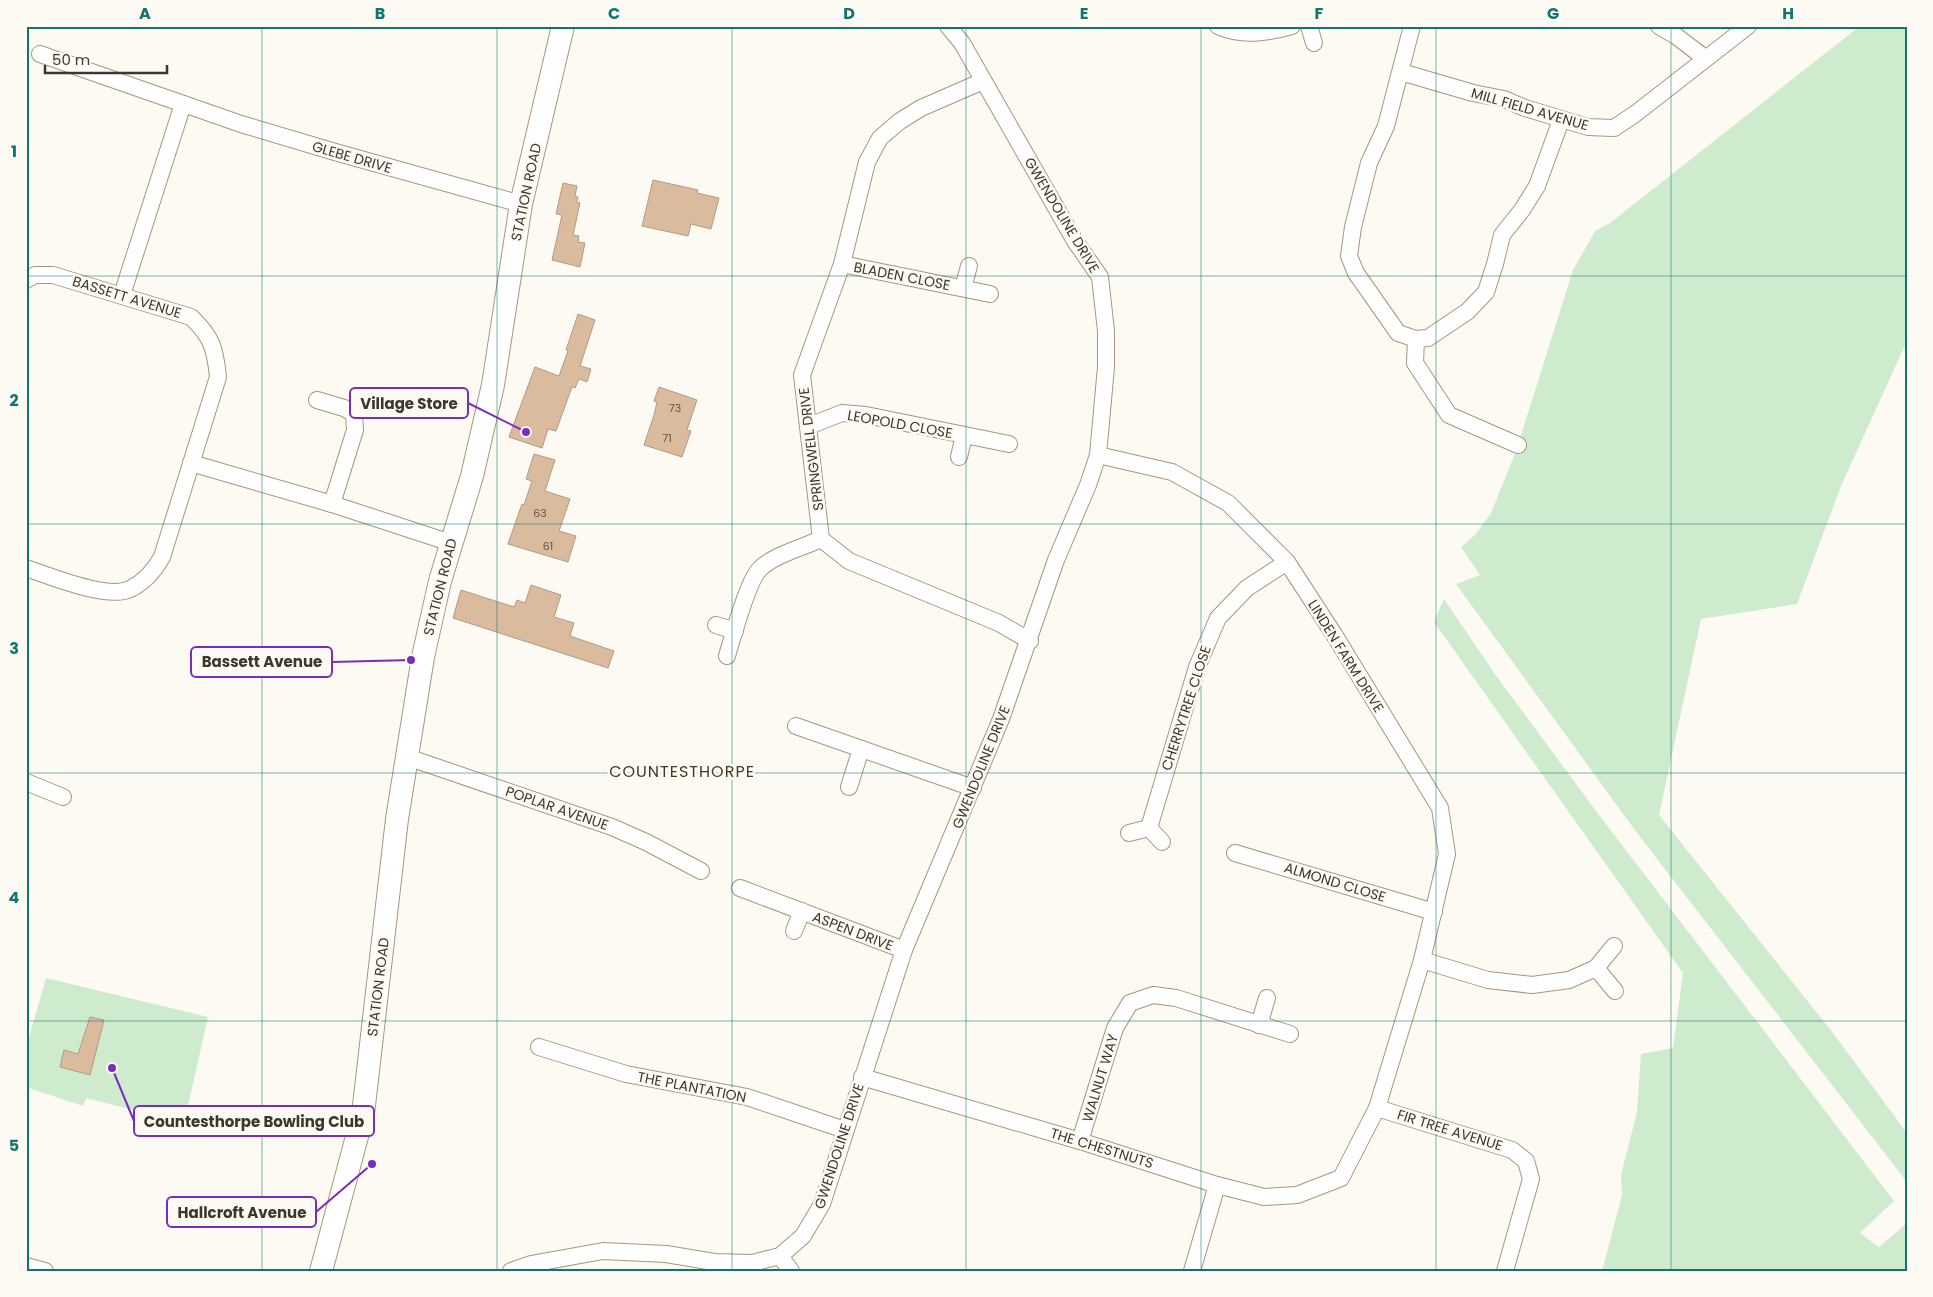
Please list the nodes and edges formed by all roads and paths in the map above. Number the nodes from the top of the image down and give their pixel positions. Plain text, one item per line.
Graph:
1 (563, 26) edge
2 (948, 26) edge
3 (1218, 26) edge
4 (1292, 26) edge
5 (1309, 26) edge
6 (1412, 26) edge
7 (1659, 26) edge
8 (1748, 26) edge
9 (1314, 43) dead end
10 (40, 54) dead end
11 (1705, 58) junction
12 (1401, 72) junction
13 (983, 81) junction
14 (183, 104) junction
15 (1561, 120) junction
16 (521, 204) junction
17 (842, 264) junction
18 (969, 266) dead end
19 (26, 280) edge
20 (963, 288) junction
21 (990, 294) dead end
22 (122, 295) junction
23 (1416, 339) junction
24 (317, 400) dead end
25 (809, 426) junction
26 (964, 435) junction
27 (1009, 444) dead end
28 (1518, 445) dead end
29 (1098, 455) junction
30 (959, 458) dead end
31 (191, 463) junction
32 (332, 504) junction
33 (821, 539) junction
34 (451, 543) junction
35 (1287, 562) junction
36 (26, 568) edge
37 (716, 625) dead end
38 (735, 631) junction
39 (1030, 641) junction
40 (727, 656) dead end
41 (796, 726) dead end
42 (861, 749) junction
43 (407, 756) junction
44 (26, 782) edge
45 (849, 787) dead end
46 (972, 788) junction
47 (63, 797) dead end
48 (1149, 828) junction
49 (1129, 832) dead end
50 (1162, 842) dead end
51 (1235, 853) dead end
52 (701, 871) dead end
53 (740, 888) dead end
54 (802, 911) junction
55 (1434, 912) junction
56 (794, 931) dead end
57 (1614, 946) dead end
58 (904, 950) junction
59 (1422, 960) junction
60 (1596, 968) junction
61 (1615, 991) dead end
62 (1267, 998) dead end
63 (1259, 1024) junction
64 (1290, 1034) dead end
65 (539, 1047) dead end
66 (862, 1077) junction
67 (1377, 1108) junction
68 (845, 1130) junction
69 (1080, 1141) junction
70 (1342, 1178) joint
71 (1217, 1185) junction
72 (780, 1256) junction
73 (26, 1266) edge
74 (45, 1271) edge
75 (321, 1271) edge
76 (512, 1271) edge
77 (791, 1271) edge
78 (1192, 1271) edge
79 (1505, 1271) edge

1 - 16 street, STATION ROAD
2 - 13 street, GWENDOLINE DRIVE
3 - 4 street
5 - 9 street
6 - 12 street
7 - 11 street
8 - 11 street, MILL FIELD AVENUE
10 - 14 street, GLEBE DRIVE
11 - 15 street, MILL FIELD AVENUE
12 - 15 street, MILL FIELD AVENUE
12 - 23 street
13 - 17 street, SPRINGWELL DRIVE
13 - 29 street, GWENDOLINE DRIVE
14 - 16 street, GLEBE DRIVE
14 - 22 street
15 - 23 street
16 - 34 street, STATION ROAD
17 - 20 street, BLADEN CLOSE
17 - 25 street, SPRINGWELL DRIVE
18 - 20 street, BLADEN CLOSE
19 - 22 street, BASSETT AVENUE
20 - 21 street, BLADEN CLOSE
22 - 31 street, BASSETT AVENUE
23 - 28 street
24 - 32 street
25 - 26 street, LEOPOLD CLOSE
25 - 33 street, SPRINGWELL DRIVE
26 - 27 street, LEOPOLD CLOSE
26 - 30 street, LEOPOLD CLOSE
29 - 35 street, LINDEN FARM DRIVE
29 - 39 street, GWENDOLINE DRIVE
31 - 32 street
31 - 36 street, BASSETT AVENUE
32 - 34 street
33 - 38 street
33 - 39 street
34 - 43 street, STATION ROAD
35 - 48 street, CHERRYTREE CLOSE
35 - 55 street, LINDEN FARM DRIVE
37 - 38 street
38 - 40 street
39 - 46 street, GWENDOLINE DRIVE
41 - 42 street
42 - 45 street
42 - 46 street
43 - 52 street, POPLAR AVENUE
43 - 75 street, STATION ROAD
44 - 47 street
46 - 58 street, GWENDOLINE DRIVE
48 - 49 street
48 - 50 street
51 - 55 street, ALMOND CLOSE
53 - 54 street, ASPEN DRIVE
54 - 56 street, ASPEN DRIVE
54 - 58 street, ASPEN DRIVE
55 - 59 street, LINDEN FARM DRIVE
57 - 60 street
58 - 66 street, GWENDOLINE DRIVE
59 - 60 street
59 - 67 street, LINDEN FARM DRIVE
60 - 61 street
62 - 63 street
63 - 64 street, WALNUT WAY
63 - 69 street, WALNUT WAY
65 - 68 street, THE PLANTATION
66 - 68 street, GWENDOLINE DRIVE
66 - 69 street, THE CHESTNUTS
67 - 70 street, LINDEN FARM DRIVE
67 - 79 street, FIR TREE AVENUE
68 - 72 street, GWENDOLINE DRIVE
69 - 71 street, THE CHESTNUTS
70 - 71 street, THE CHESTNUTS
71 - 78 street
72 - 76 street, GWENDOLINE DRIVE
72 - 77 street
73 - 74 street

